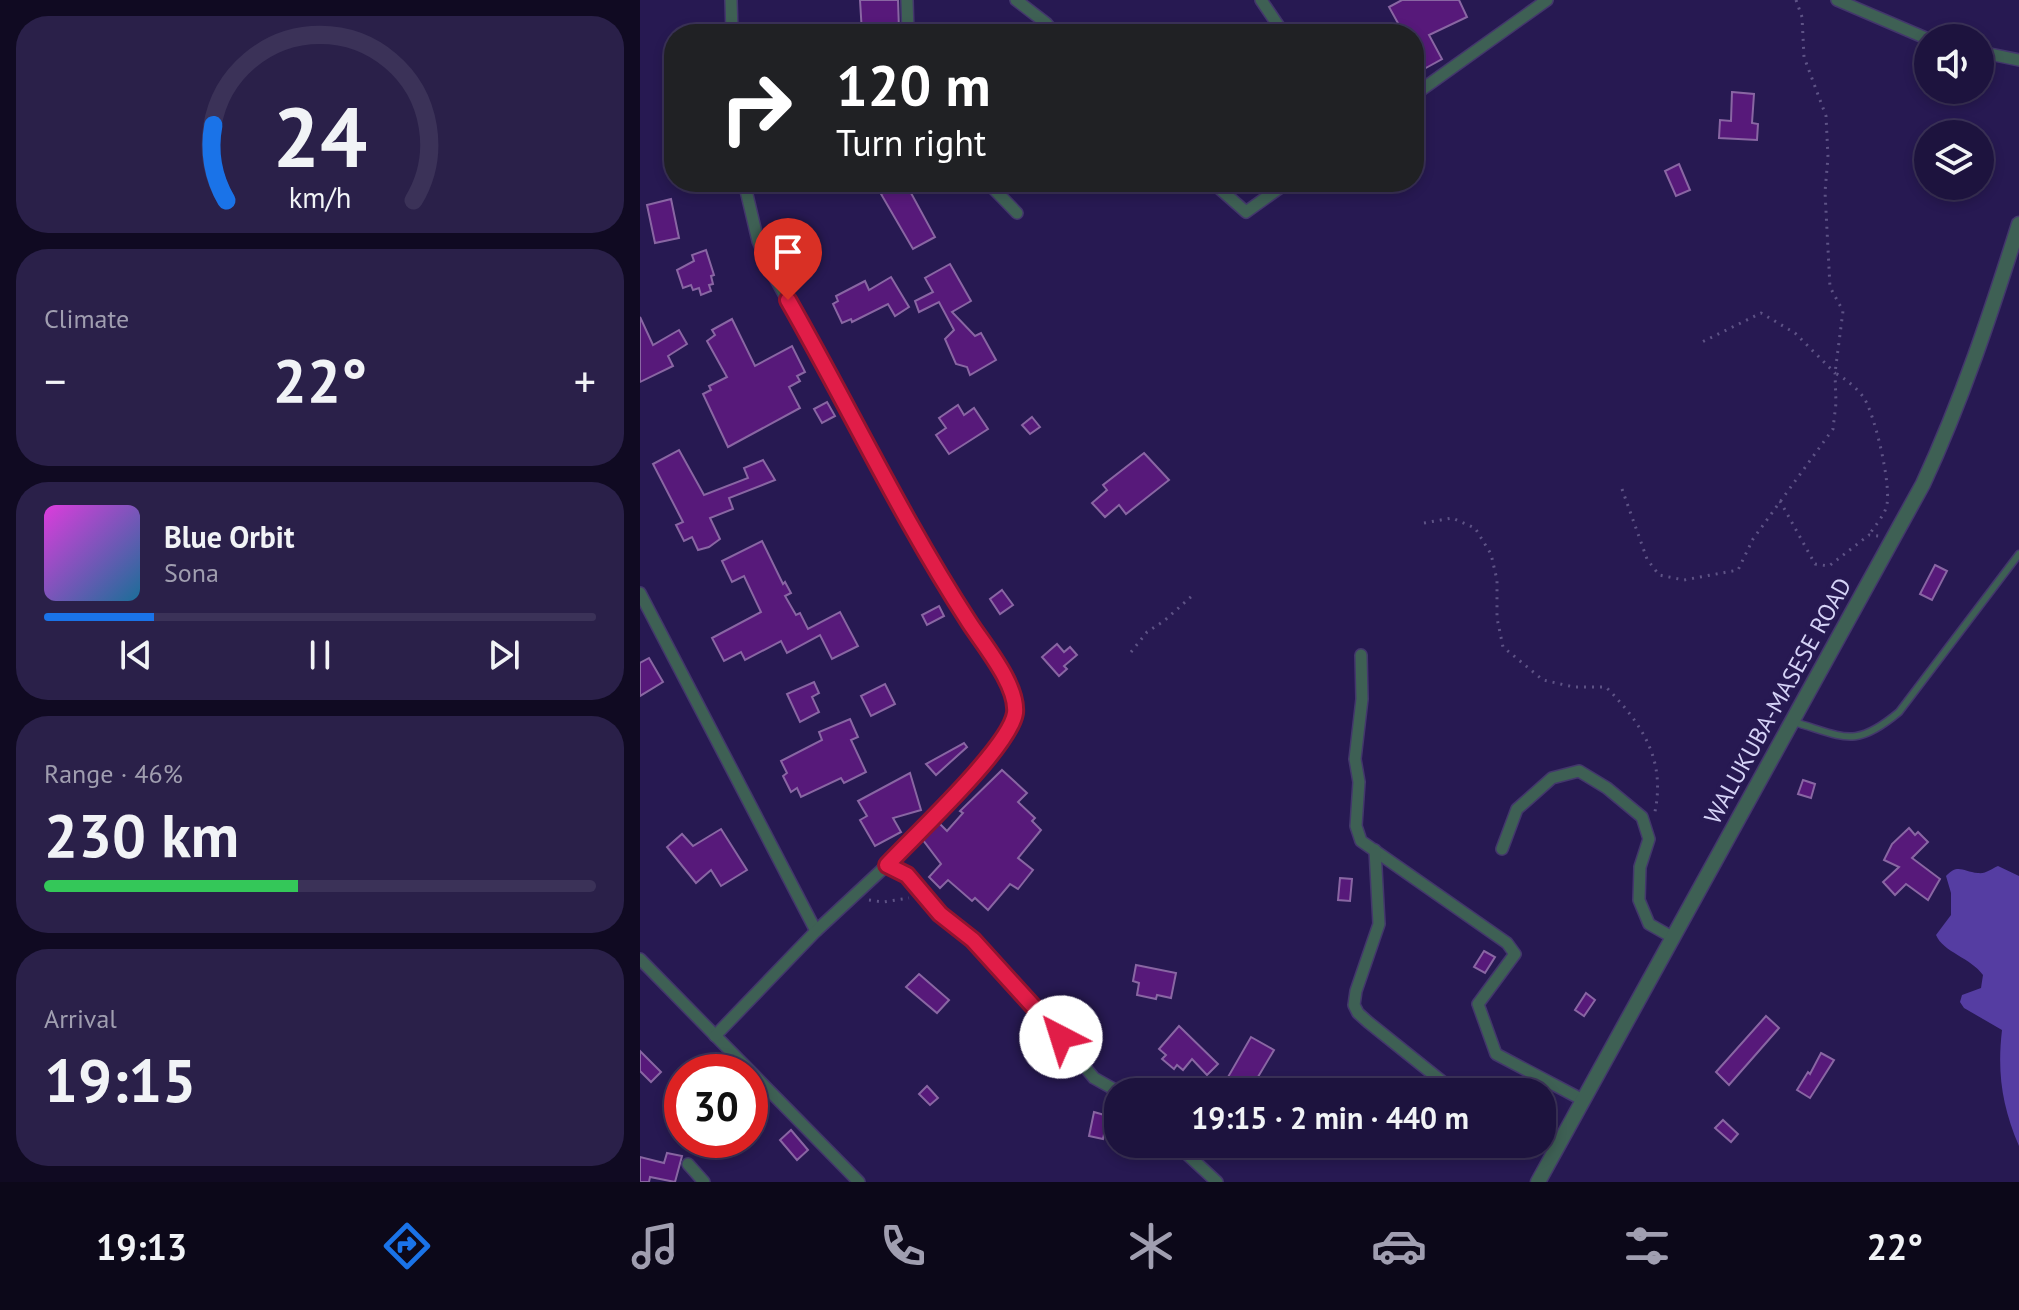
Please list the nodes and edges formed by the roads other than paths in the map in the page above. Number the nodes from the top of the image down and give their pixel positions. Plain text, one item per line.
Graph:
1 (731, 0) edge
2 (907, 0) edge
3 (1016, 0) edge
4 (1261, 0) edge
5 (1546, 0) edge
6 (1837, 0) edge
7 (732, 24) edge
8 (908, 24) edge
9 (1047, 24) edge
10 (1277, 24) edge
11 (1914, 33) edge
12 (1994, 55) edge
13 (2019, 60) edge
14 (1424, 88) edge
15 (746, 192) edge
16 (997, 192) edge
17 (1223, 192) edge
18 (1274, 192) edge
19 (1017, 213) dead end
20 (2019, 224) edge
21 (2019, 554) edge
22 (640, 593) edge
23 (1361, 655) dead end
24 (1791, 721) junction
25 (1502, 849) dead end
26 (1375, 850) junction
27 (887, 865) junction
28 (816, 931) junction
29 (1672, 937) junction
30 (640, 959) edge
31 (715, 1036) junction
32 (1438, 1078) edge
33 (1104, 1084) edge
34 (1583, 1100) junction
35 (1191, 1158) edge
36 (688, 1164) dead end
37 (847, 1170) junction
38 (704, 1182) edge
39 (836, 1182) edge
40 (859, 1182) edge
41 (1217, 1182) edge
42 (1538, 1182) edge

1 - 7 street
2 - 8 street
3 - 9 street
4 - 10 street
5 - 14 street
6 - 11 street
12 - 13 street
15 - 27 street
16 - 19 street
17 - 18 street
20 - 24 street, WALUKUBA-MASESE ROAD
21 - 24 lane
22 - 28 street
23 - 26 street
24 - 29 street, WALUKUBA-MASESE ROAD
25 - 29 street
26 - 32 street
26 - 34 street
27 - 28 street
27 - 33 street
28 - 31 street
29 - 34 street, WALUKUBA-MASESE ROAD
30 - 31 street
31 - 37 street
34 - 42 street, WALUKUBA-MASESE ROAD
35 - 41 street
36 - 38 street
37 - 39 street
37 - 40 street

